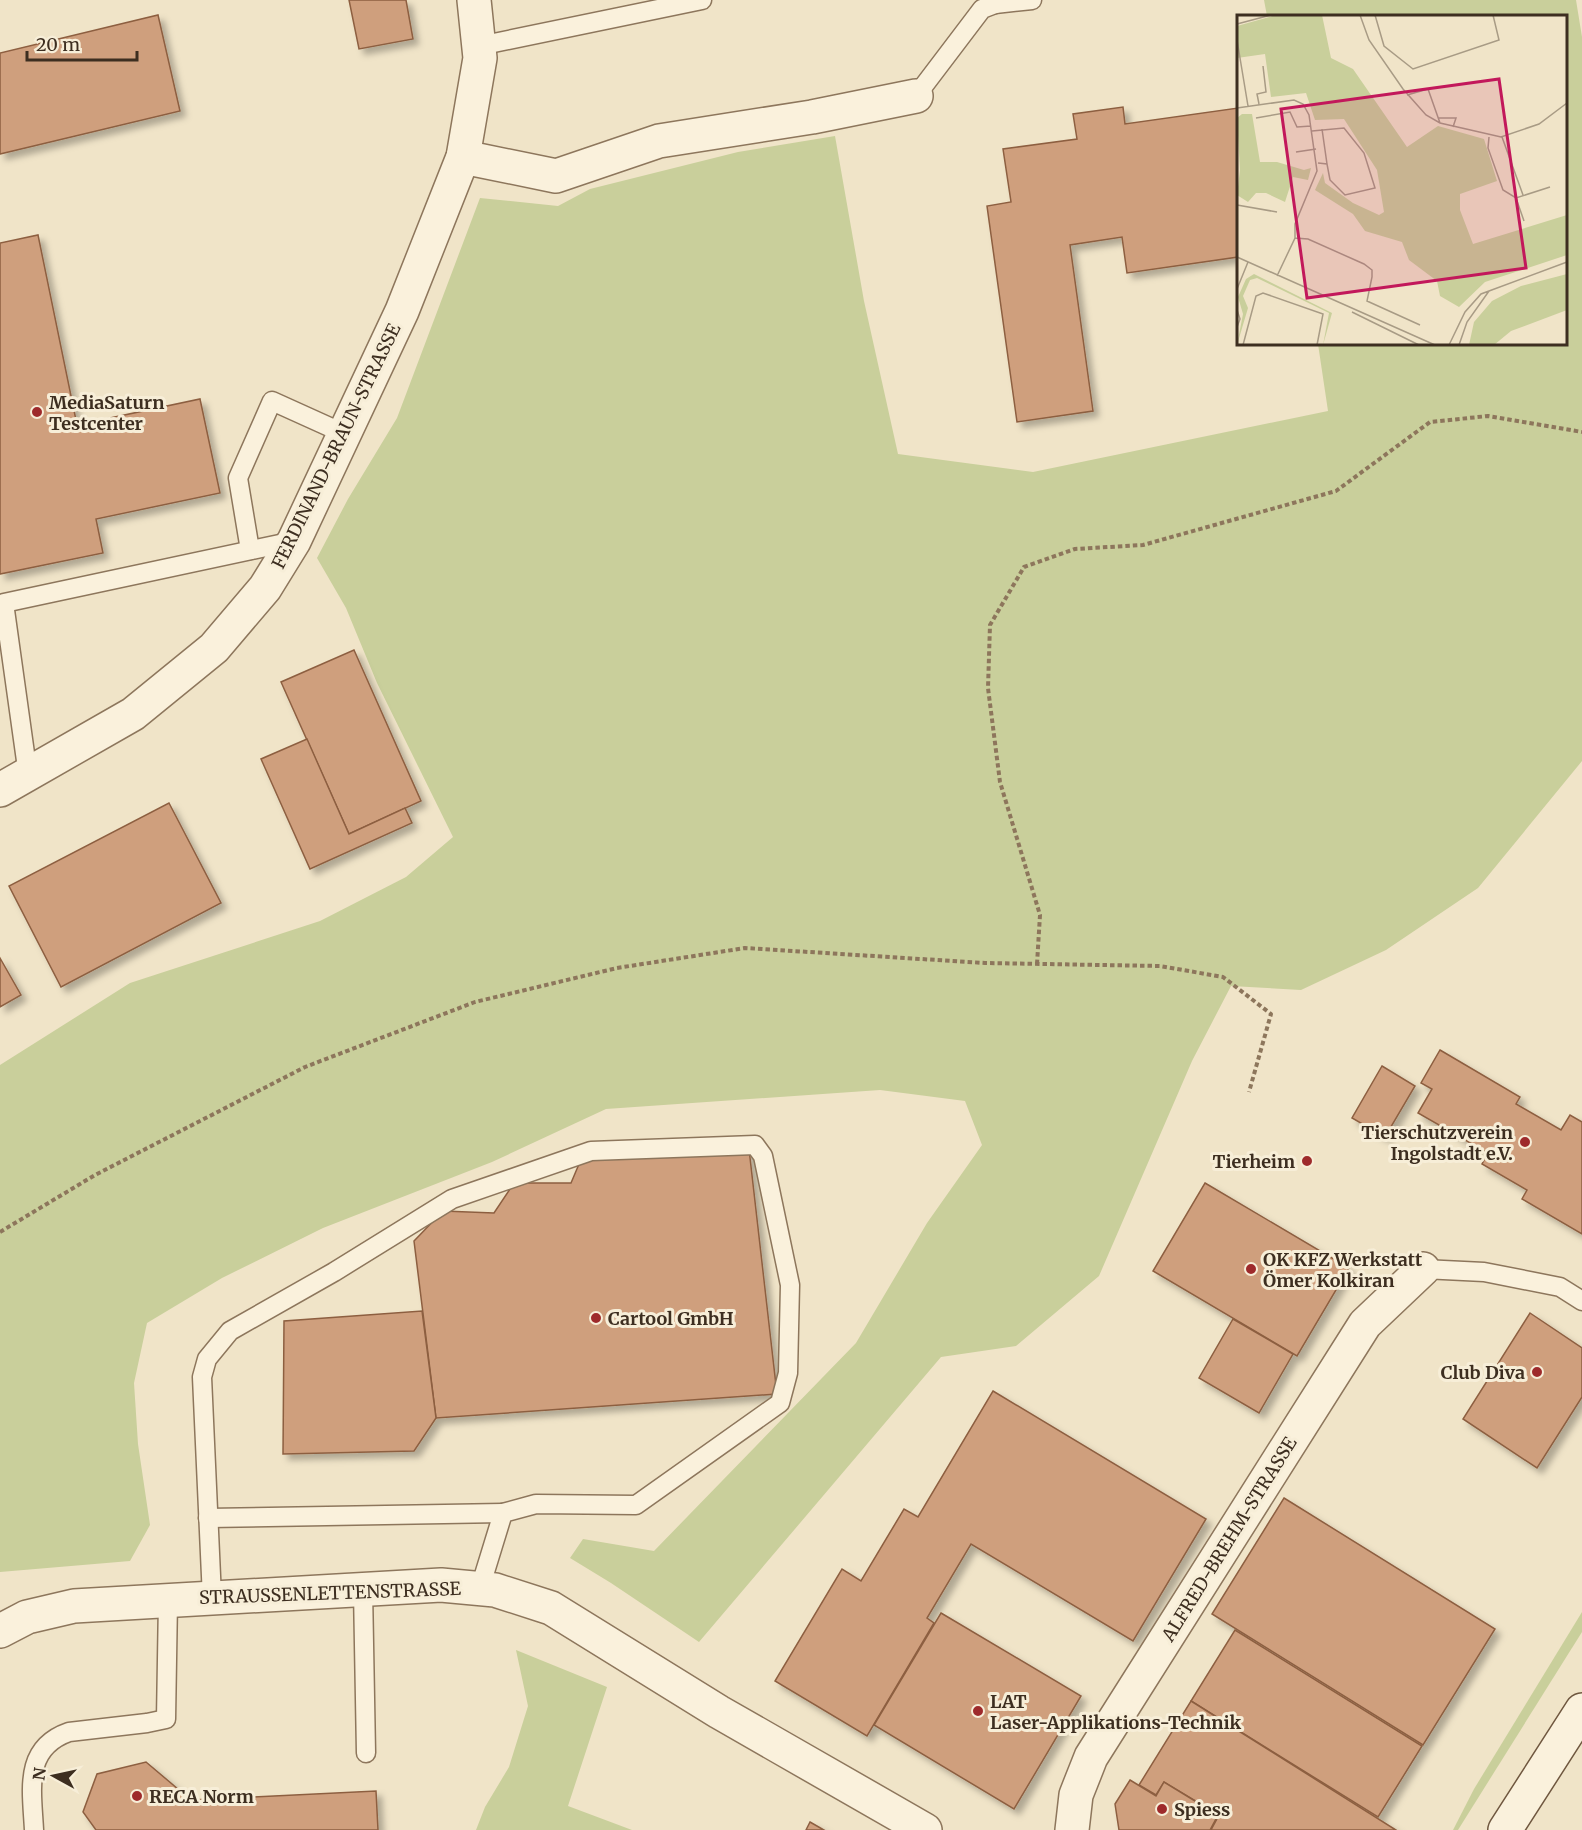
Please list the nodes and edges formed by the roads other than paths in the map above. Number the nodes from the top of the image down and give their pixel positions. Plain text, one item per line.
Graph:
1 (474, 0) edge
2 (702, 0) edge
3 (1032, 0) edge
4 (994, 2) edge
5 (479, 46) junction
6 (916, 96) joint
7 (463, 157) junction
8 (345, 434) junction
9 (294, 541) junction
10 (250, 550) junction
11 (14, 783) edge
12 (1423, 1269) joint
13 (1582, 1301) edge
14 (503, 1513) junction
15 (208, 1518) junction
16 (480, 1588) junction
17 (363, 1590) junction
18 (212, 1598) junction
19 (168, 1600) junction
20 (0, 1631) edge
21 (1582, 1710) edge
22 (366, 1753) dead end
23 (34, 1830) edge
24 (925, 1830) edge
25 (1072, 1830) edge
26 (1505, 1830) edge

1 - 5 street, FERDINAND-BRAUN-STRASSE
2 - 5 lane
3 - 4 lane
4 - 6 lane
5 - 7 street, FERDINAND-BRAUN-STRASSE
6 - 7 street
7 - 8 street, FERDINAND-BRAUN-STRASSE
8 - 9 street, FERDINAND-BRAUN-STRASSE
8 - 10 lane
9 - 10 lane
9 - 11 street, FERDINAND-BRAUN-STRASSE
10 - 11 lane
12 - 13 lane
12 - 25 street, ALFRED-BREHM-STRASSE
14 - 15 lane
14 - 15 lane
14 - 16 lane
15 - 18 lane
16 - 17 street, STRAUSSENLETTENSTRASSE
16 - 24 street, STRAUSSENLETTENSTRASSE
17 - 18 street, STRAUSSENLETTENSTRASSE
17 - 22 lane
18 - 19 street, STRAUSSENLETTENSTRASSE
19 - 20 street, STRAUSSENLETTENSTRASSE
19 - 23 lane
21 - 26 street

